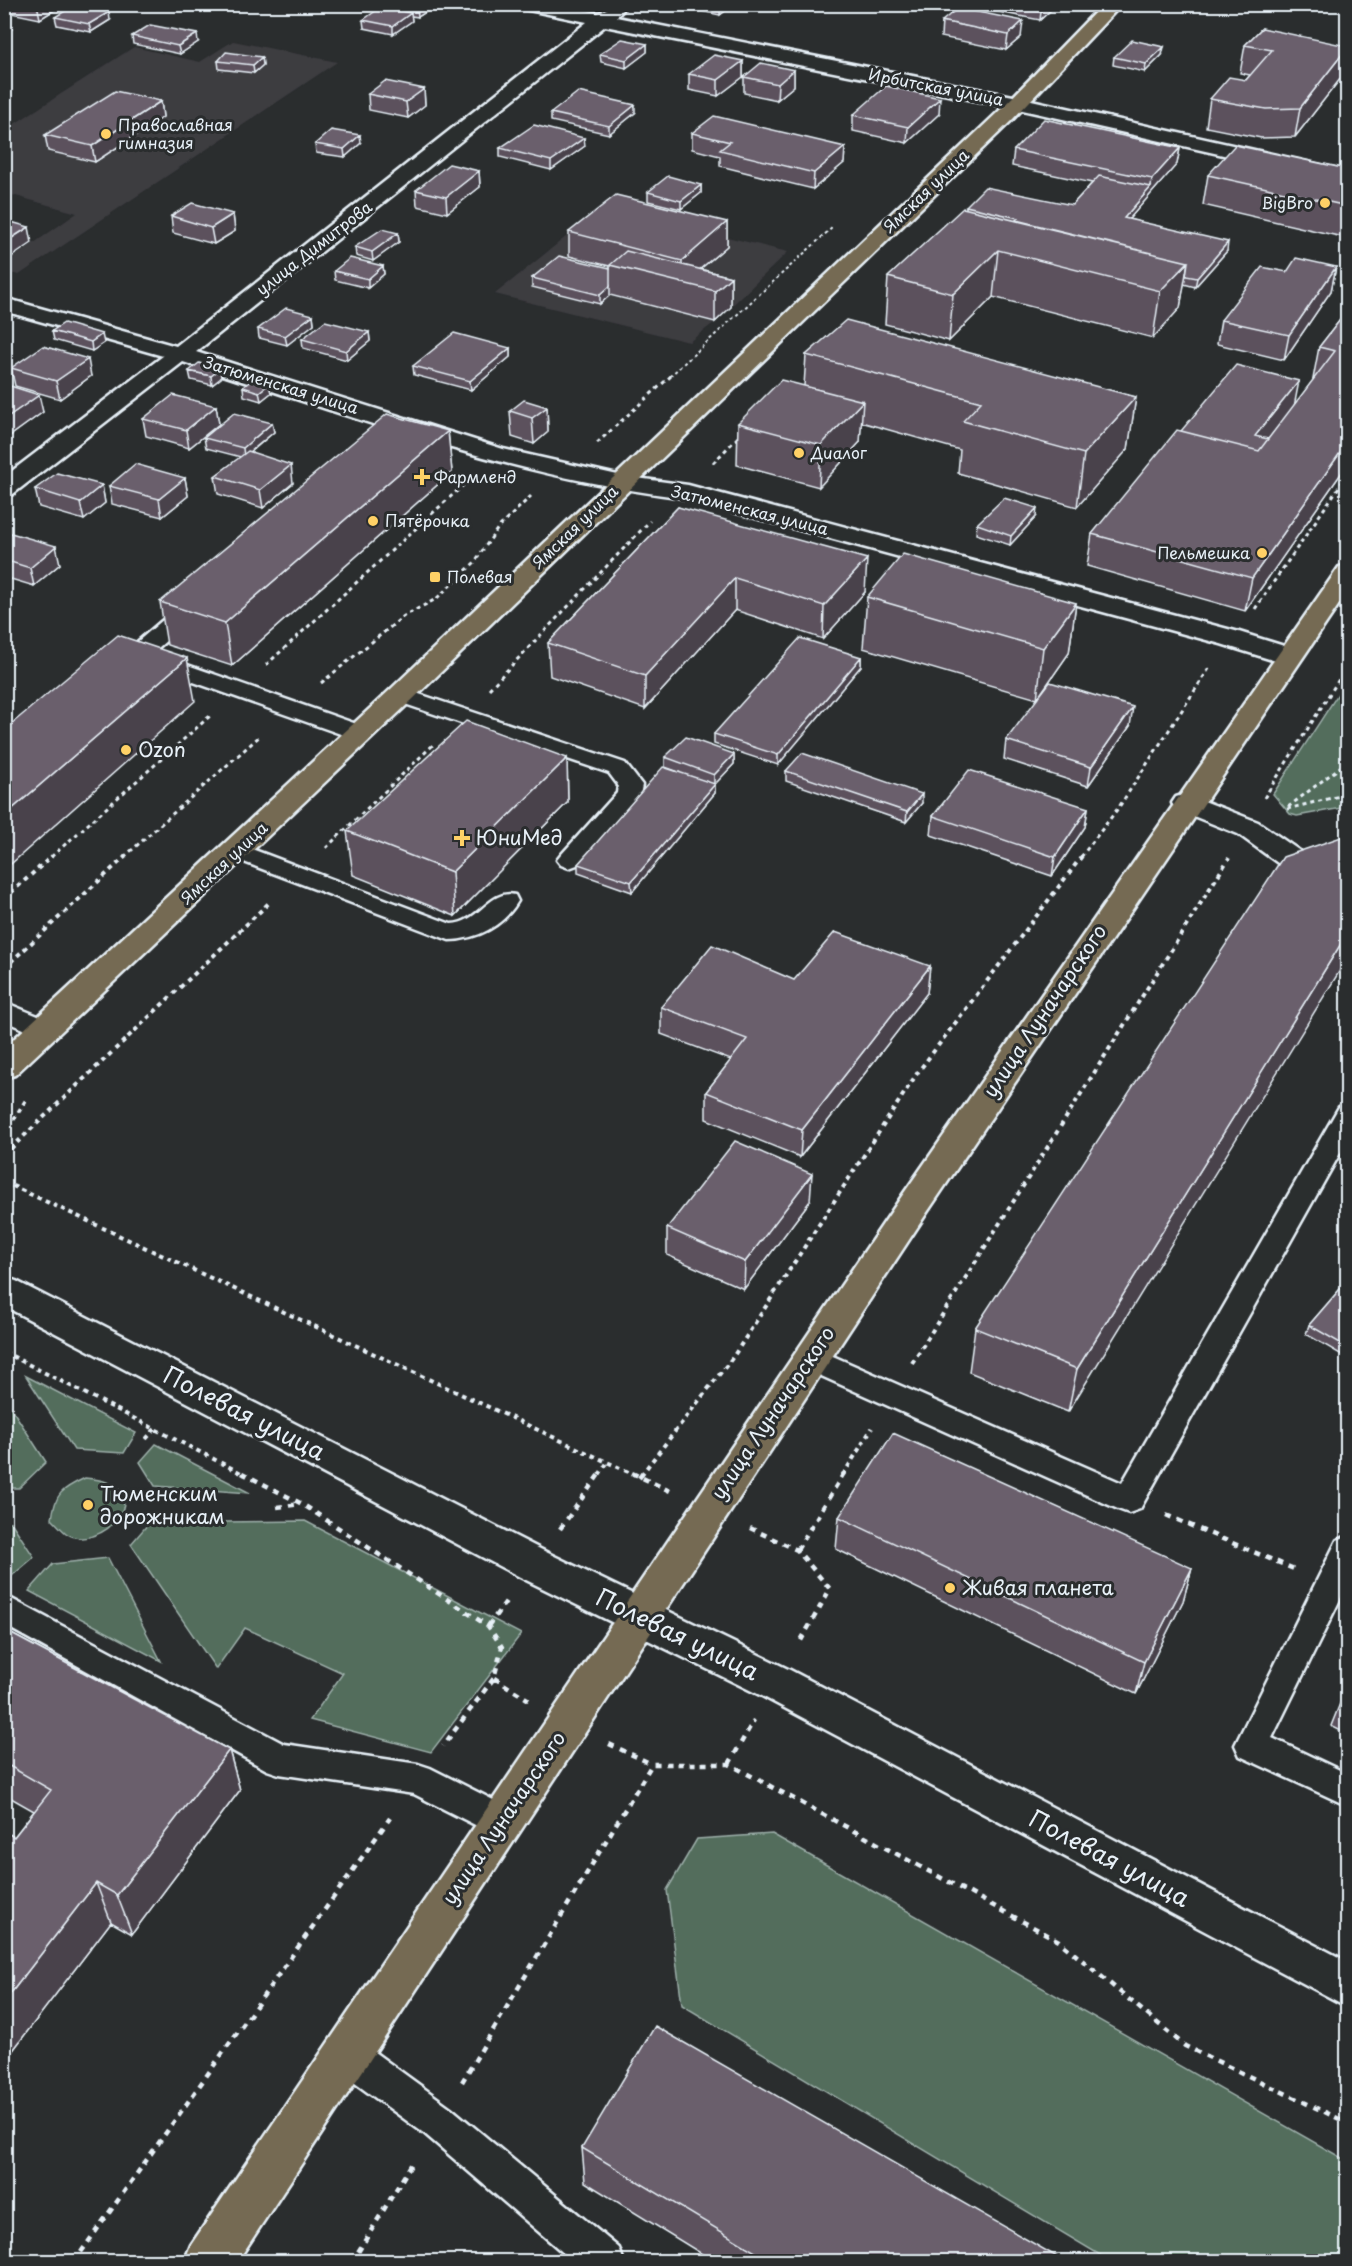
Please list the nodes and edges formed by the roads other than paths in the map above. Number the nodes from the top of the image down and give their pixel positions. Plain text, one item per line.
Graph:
1 (524, 4) edge
2 (621, 4) edge
3 (1113, 4) edge
4 (603, 20) junction
5 (1018, 103) junction
6 (1347, 177) edge
7 (4, 304) edge
8 (180, 354) junction
9 (406, 424) junction
10 (388, 440) edge
11 (622, 483) junction
12 (4, 489) edge
13 (1347, 572) edge
14 (208, 593) edge
15 (137, 654) junction
16 (1288, 657) junction
17 (119, 669) edge
18 (400, 695) junction
19 (360, 733) junction
20 (1186, 803) junction
21 (236, 851) junction
22 (1347, 852) edge
23 (569, 860) dead end
24 (506, 902) dead end
25 (4, 1011) edge
26 (46, 1029) junction
27 (4, 1067) edge
28 (1347, 1114) edge
29 (4, 1290) edge
30 (809, 1358) junction
31 (1347, 1549) edge
32 (4, 1609) edge
33 (639, 1616) junction
34 (1347, 1791) edge
35 (501, 1821) junction
36 (1347, 1986) edge
37 (346, 2054) junction
38 (208, 2262) edge
39 (605, 2262) edge

1 - 4 street, Ирбитская улица
2 - 4 street, улица Димитрова
3 - 5 main road, Ямская улица
4 - 5 street, Ирбитская улица
4 - 8 street, улица Димитрова
5 - 6 street, Ирбитская улица
5 - 11 main road, Ямская улица
7 - 8 street, Затюменская улица
8 - 9 street, Затюменская улица
8 - 12 street, улица Димитрова
9 - 10 lane
9 - 11 street, Затюменская улица
11 - 16 street, Затюменская улица
11 - 18 main road, Ямская улица
13 - 16 main road, улица Луначарского
14 - 15 lane
15 - 17 lane
15 - 19 lane
16 - 20 main road, улица Луначарского
18 - 19 main road, Ямская улица
18 - 23 lane
19 - 21 main road, Ямская улица
20 - 22 street
20 - 30 main road, улица Луначарского
21 - 24 lane
21 - 26 main road, Ямская улица
25 - 26 lane
26 - 27 main road, Ямская улица
28 - 30 lane
29 - 33 street, Полевая улица
30 - 33 main road, улица Луначарского
31 - 34 lane
32 - 35 lane
33 - 35 main road, улица Луначарского
33 - 36 street, Полевая улица
35 - 37 main road, улица Луначарского
37 - 38 main road, улица Луначарского
37 - 39 lane

